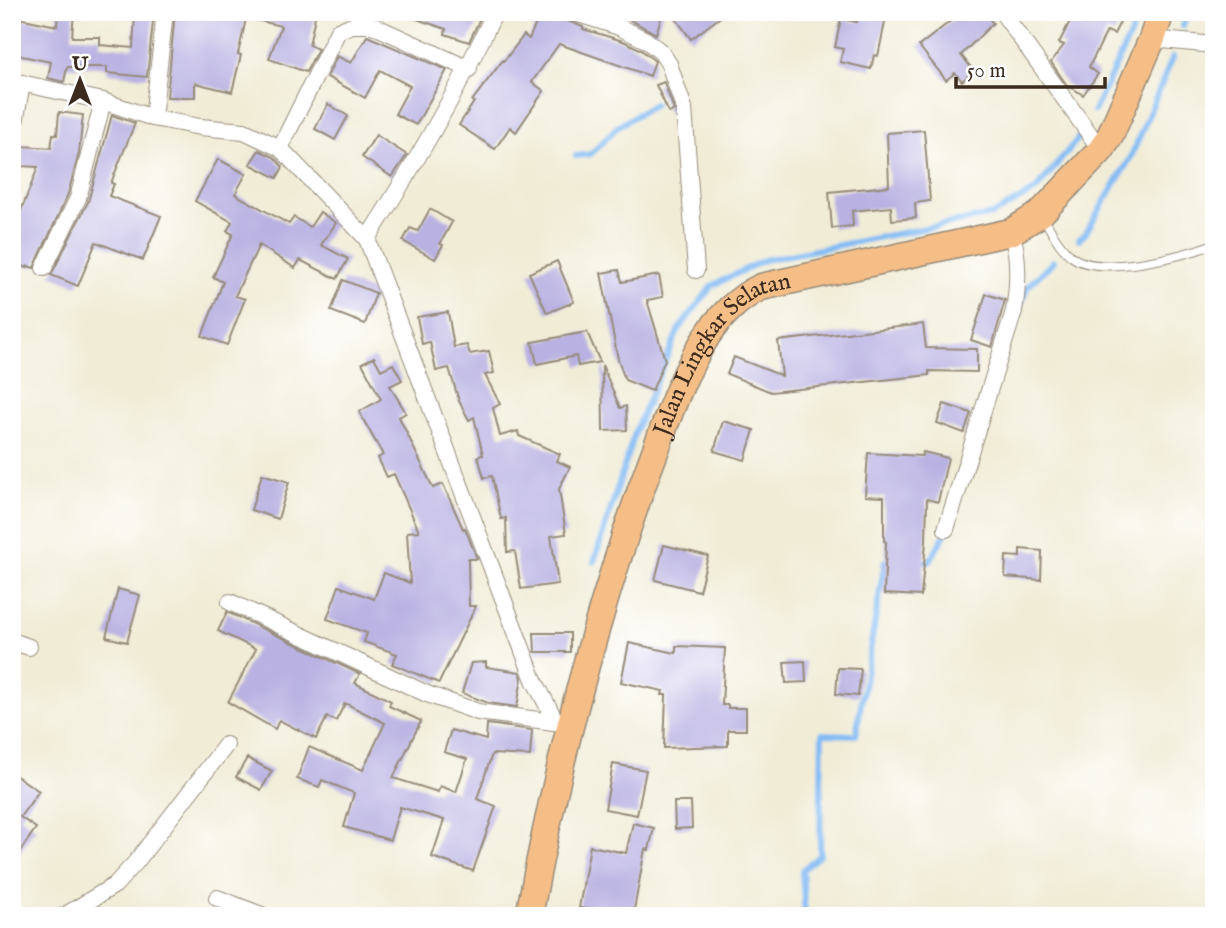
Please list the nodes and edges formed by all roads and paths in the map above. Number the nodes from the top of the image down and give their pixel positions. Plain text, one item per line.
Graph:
1 (165, 12) edge
2 (495, 12) edge
3 (572, 12) edge
4 (1002, 12) edge
5 (1161, 12) edge
6 (622, 19) edge
7 (1152, 39) junction
8 (1214, 45) edge
9 (469, 69) junction
10 (17, 82) edge
11 (103, 101) junction
12 (153, 118) junction
13 (12, 140) edge
14 (280, 148) junction
15 (1101, 150) junction
16 (1040, 214) junction
17 (1011, 232) junction
18 (366, 239) junction
19 (1214, 244) edge
20 (44, 268) dead end
21 (696, 270) dead end
22 (946, 528) dead end
23 (230, 601) dead end
24 (12, 641) edge
25 (29, 647) dead end
26 (563, 724) junction
27 (226, 745) dead end
28 (217, 898) dead end
29 (64, 916) edge
30 (264, 916) edge
31 (528, 916) edge

1 - 12 street
2 - 9 street
3 - 6 street
4 - 15 street
5 - 7 highway, Jalan Lingkar Selatan
6 - 21 street
7 - 8 street
7 - 15 highway, Jalan Lingkar Selatan
9 - 14 street
9 - 18 street
10 - 11 street
10 - 13 street
11 - 12 street
11 - 20 street
12 - 14 street
14 - 18 street
15 - 16 highway, Jalan Lingkar Selatan
16 - 17 highway, Jalan Lingkar Selatan
16 - 19 lane
17 - 22 street
17 - 26 highway, Jalan Lingkar Selatan
18 - 26 street
23 - 26 street
24 - 25 street
26 - 31 highway, Jalan Lingkar Selatan
27 - 29 street
28 - 30 street

